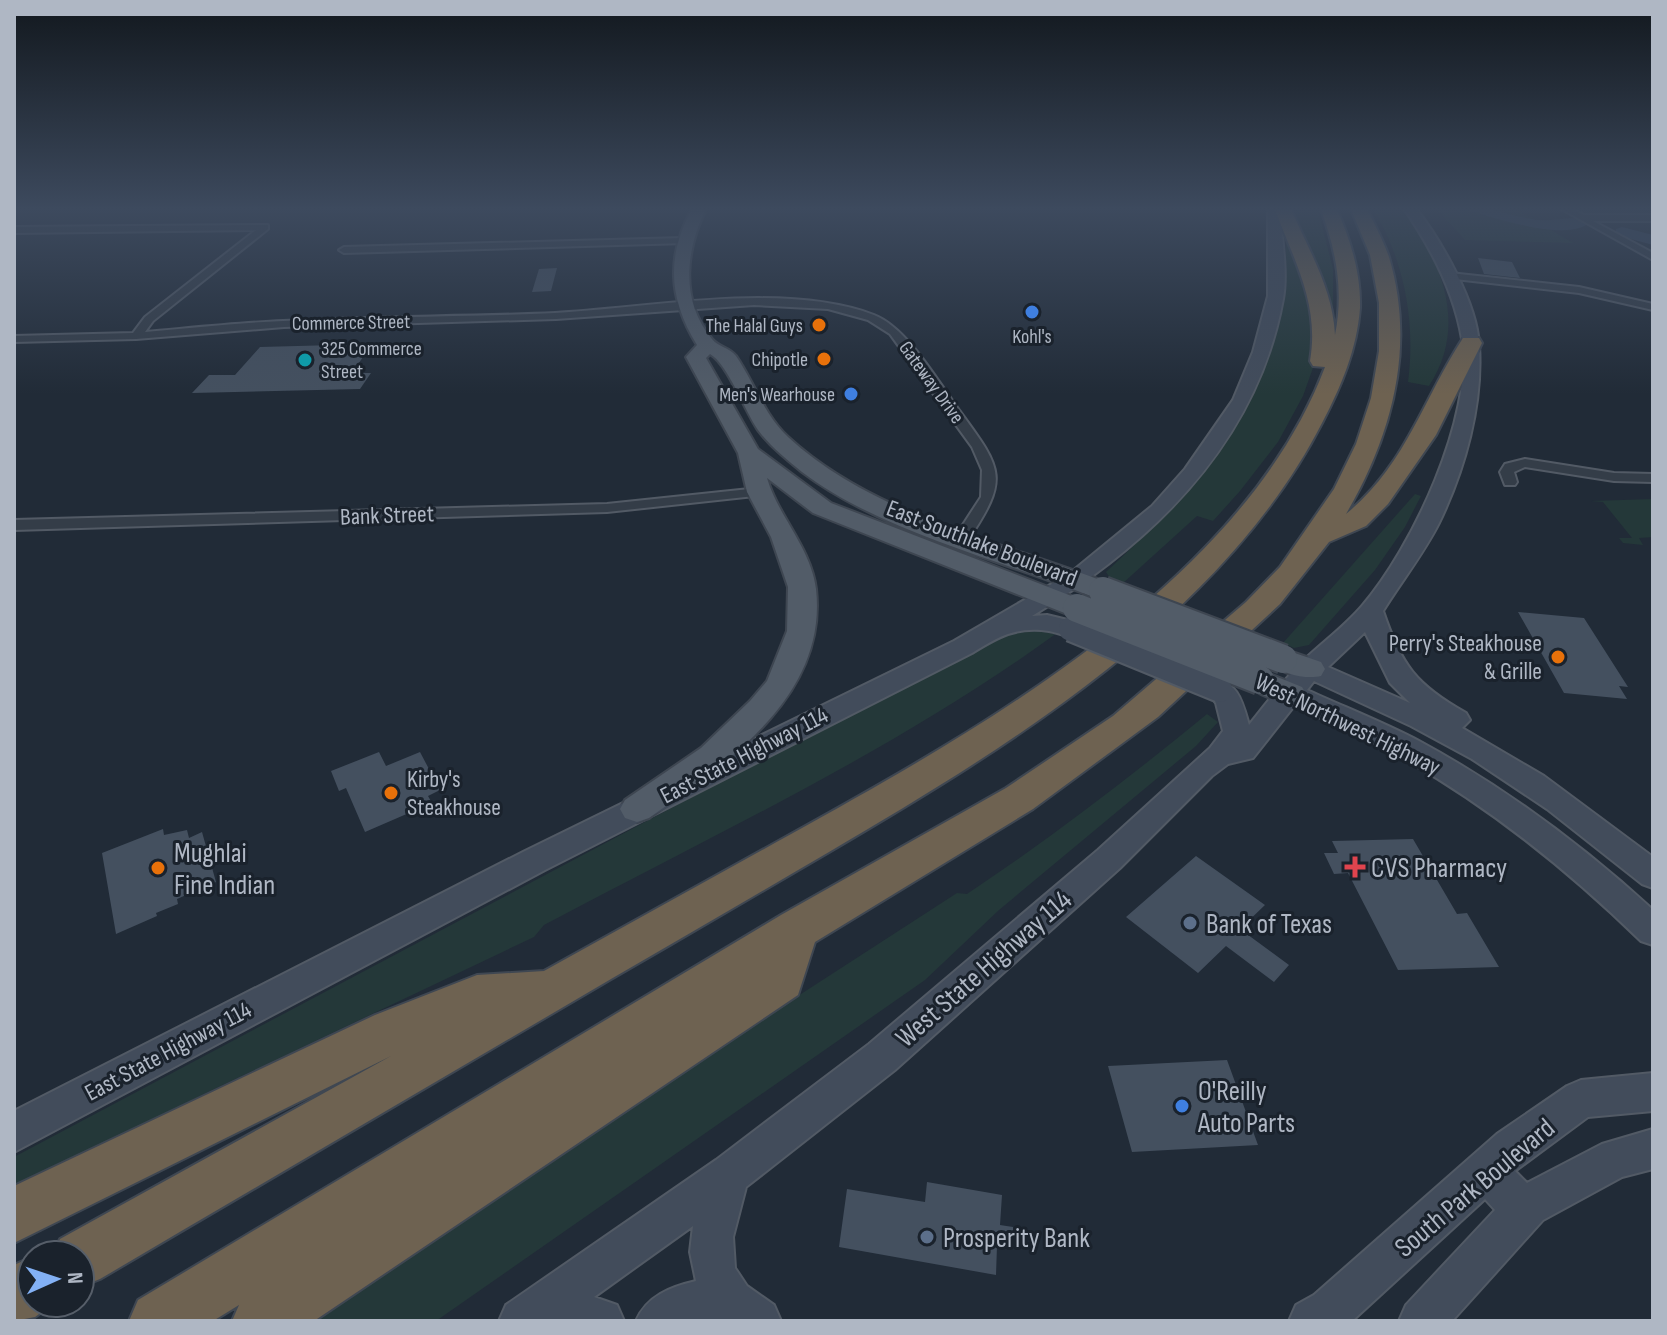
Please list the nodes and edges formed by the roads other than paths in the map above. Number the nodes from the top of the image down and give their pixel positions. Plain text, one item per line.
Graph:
1 (212, 269) edge
2 (681, 269) edge
3 (1275, 269) edge
4 (1310, 269) edge
5 (1346, 269) edge
6 (1384, 269) edge
7 (1447, 269) edge
8 (1450, 276) junction
9 (688, 307) junction
10 (1653, 307) edge
11 (136, 336) junction
12 (14, 339) edge
13 (1471, 343) junction
14 (707, 345) junction
15 (749, 453) junction
16 (1282, 474) junction
17 (1653, 478) edge
18 (1510, 482) dead end
19 (759, 492) junction
20 (822, 508) junction
21 (14, 525) edge
22 (963, 537) junction
23 (1315, 537) junction
24 (1076, 601) junction
25 (1371, 611) junction
26 (1004, 625) junction
27 (1284, 669) junction
28 (1291, 694) junction
29 (1220, 755) junction
30 (1548, 794) junction
31 (637, 809) junction
32 (1600, 830) junction
33 (1653, 862) edge
34 (1653, 875) edge
35 (797, 928) junction
36 (1653, 931) edge
37 (553, 991) junction
38 (1653, 1092) edge
39 (14, 1132) edge
40 (1653, 1149) edge
41 (1485, 1171) junction
42 (730, 1174) junction
43 (1524, 1209) junction
44 (14, 1215) edge
45 (96, 1250) edge
46 (744, 1311) edge
47 (1316, 1320) edge
48 (159, 1321) edge
49 (262, 1321) edge
50 (524, 1321) edge
51 (601, 1321) edge
52 (659, 1321) edge
53 (1422, 1321) edge

1 - 11 street
2 - 9 main road, East Southlake Boulevard
3 - 24 main road, East State Highway 114
4 - 16 highway
5 - 16 highway
6 - 23 highway
7 - 8 main road
8 - 10 street
8 - 13 main road
9 - 11 street, Commerce Street
9 - 14 main road, East Southlake Boulevard
9 - 22 street, Gateway Drive
11 - 12 street, Commerce Street
13 - 23 highway
13 - 25 main road
14 - 15 main road, East Southlake Boulevard
14 - 22 main road, East Southlake Boulevard
15 - 19 main road
15 - 20 main road, East Southlake Boulevard
16 - 37 highway
17 - 18 street
19 - 20 main road
19 - 21 street, Bank Street
19 - 31 main road
20 - 24 main road, East Southlake Boulevard
22 - 24 main road, East Southlake Boulevard
23 - 35 highway
24 - 26 main road, East State Highway 114
24 - 26 main road
24 - 27 main road, West Northwest Highway, bridge
24 - 29 main road, bridge
25 - 27 main road
25 - 30 main road
26 - 31 main road, East State Highway 114
27 - 28 main road, West Northwest Highway
27 - 30 main road, West Northwest Highway
28 - 29 main road, West State Highway 114
28 - 36 main road, West Northwest Highway
29 - 42 main road, West State Highway 114
30 - 32 main road, West Northwest Highway
31 - 39 main road, East State Highway 114
32 - 33 main road
32 - 34 main road, West Northwest Highway
35 - 48 highway
35 - 49 highway
37 - 44 highway
37 - 45 highway
38 - 41 main road, South Park Boulevard
40 - 43 main road, South Park Boulevard
41 - 43 main road
41 - 47 main road, South Park Boulevard
42 - 46 main road
42 - 50 main road, West State Highway 114
43 - 53 main road, South Park Boulevard
46 - 52 main road
50 - 51 main road

